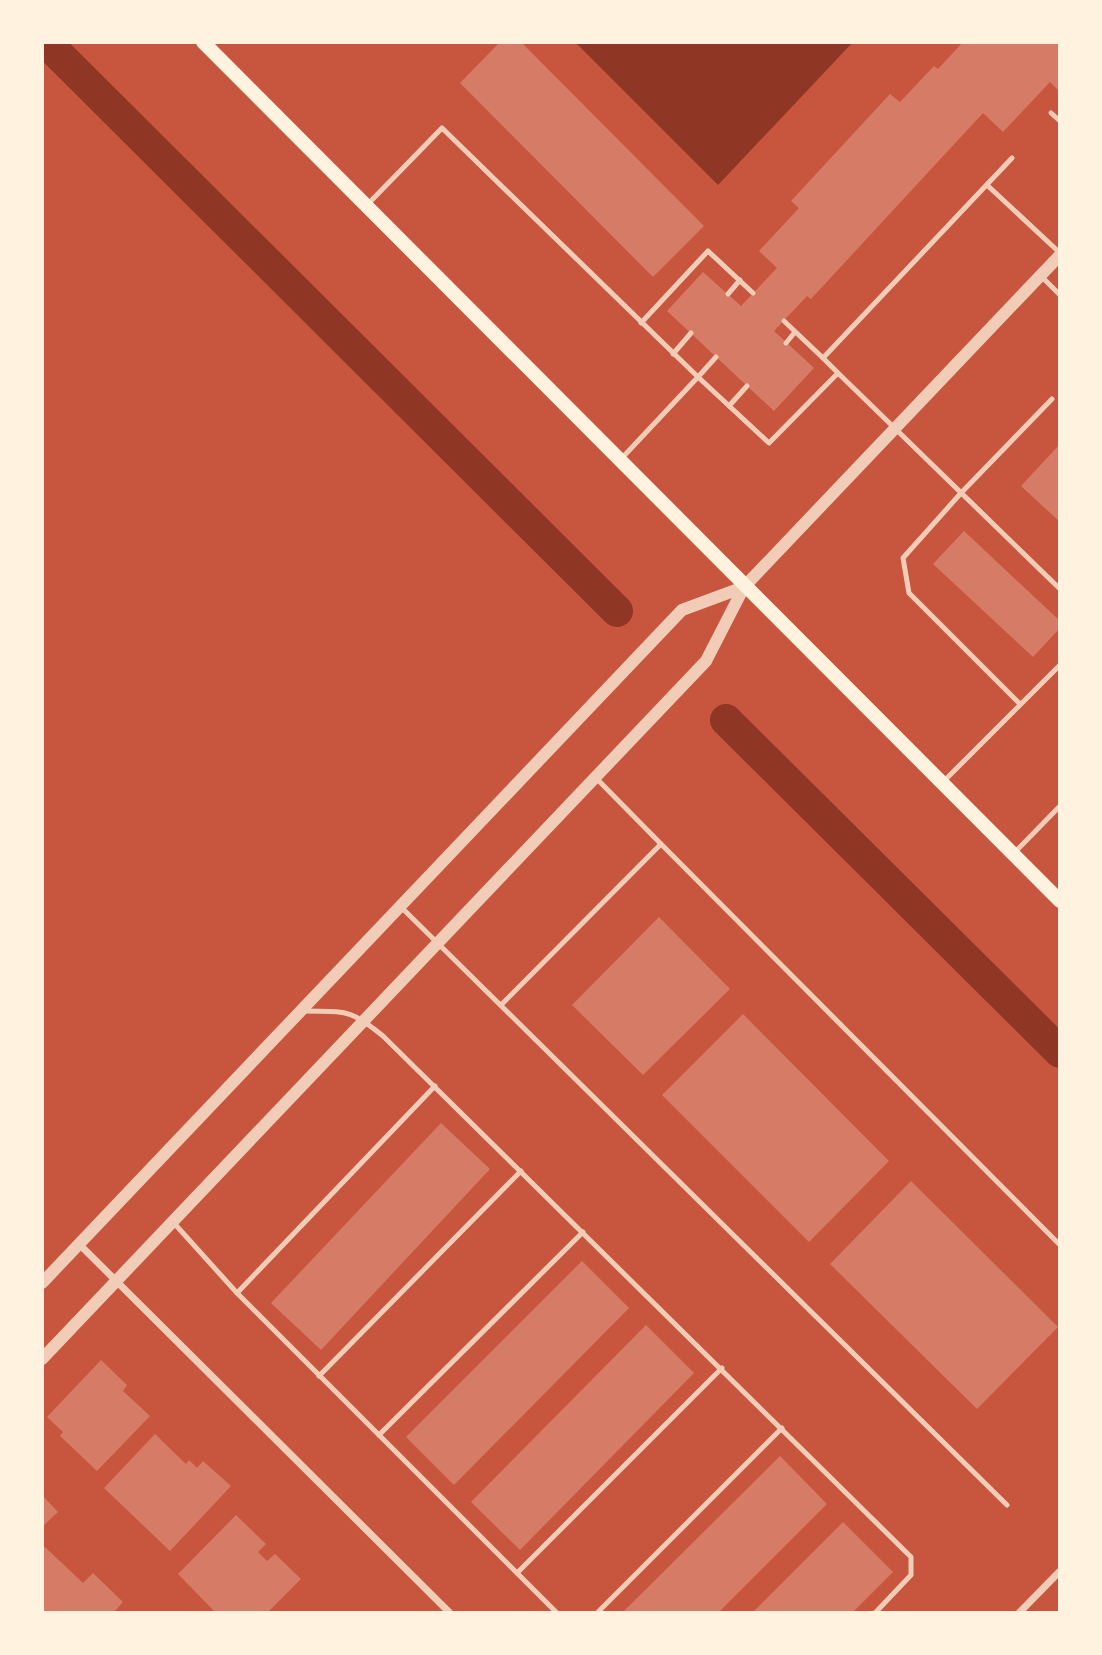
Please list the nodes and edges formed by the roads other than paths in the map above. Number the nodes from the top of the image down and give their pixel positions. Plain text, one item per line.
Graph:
1 (203, 42) edge
2 (1051, 113) dead end
3 (1060, 121) edge
4 (1012, 158) dead end
5 (987, 184) junction
6 (367, 205) junction
7 (1060, 254) edge
8 (1041, 276) junction
9 (740, 280) junction
10 (753, 293) dead end
11 (728, 294) dead end
12 (1060, 295) edge
13 (784, 321) dead end
14 (641, 323) junction
15 (795, 332) junction
16 (691, 333) dead end
17 (786, 342) dead end
18 (673, 354) junction
19 (716, 357) dead end
20 (823, 358) junction
21 (838, 373) junction
22 (698, 377) junction
23 (747, 386) dead end
24 (1052, 399) dead end
25 (729, 406) junction
26 (895, 429) junction
27 (619, 461) junction
28 (961, 493) junction
29 (744, 587) junction
30 (1060, 589) edge
31 (1060, 665) edge
32 (1020, 704) junction
33 (596, 778) junction
34 (941, 783) junction
35 (1060, 806) edge
36 (661, 844) junction
37 (1013, 854) junction
38 (1060, 901) edge
39 (400, 906) junction
40 (438, 943) junction
41 (501, 1005) junction
42 (300, 1011) junction
43 (364, 1020) junction
44 (435, 1086) junction
45 (521, 1171) junction
46 (173, 1222) junction
47 (583, 1232) junction
48 (79, 1244) junction
49 (1060, 1245) edge
50 (116, 1281) junction
51 (42, 1283) edge
52 (237, 1293) junction
53 (42, 1359) edge
54 (722, 1368) junction
55 (319, 1376) junction
56 (782, 1427) junction
57 (379, 1435) junction
58 (1007, 1505) dead end
59 (1060, 1571) edge
60 (517, 1573) junction
61 (1022, 1612) edge
62 (450, 1613) edge
63 (557, 1613) edge
64 (597, 1613) edge
65 (875, 1613) edge

1 - 6 main road
2 - 3 lane
4 - 5 lane
5 - 7 lane
5 - 20 lane
6 - 14 lane
6 - 27 main road
7 - 8 street
8 - 12 lane
8 - 26 street
9 - 10 lane
9 - 11 lane
9 - 14 lane
13 - 15 lane
14 - 18 lane
15 - 17 lane
15 - 20 lane
16 - 18 lane
18 - 22 lane
19 - 22 lane
20 - 21 lane
21 - 25 lane
21 - 26 lane
22 - 25 lane
22 - 27 lane
23 - 25 lane
24 - 28 lane
26 - 28 lane
26 - 29 street
27 - 29 main road
28 - 30 lane
28 - 32 lane
29 - 33 street
29 - 34 main road
29 - 39 street
31 - 32 lane
32 - 34 lane
33 - 36 lane
33 - 40 street
34 - 37 main road
35 - 37 lane
36 - 41 lane
36 - 49 lane
37 - 38 main road
39 - 40 lane
39 - 42 street
40 - 41 lane
40 - 43 street
41 - 58 lane
42 - 43 lane
42 - 48 street
43 - 44 lane
43 - 46 street
44 - 45 lane
44 - 52 lane
45 - 47 lane
45 - 55 lane
46 - 50 street
46 - 52 lane
47 - 54 lane
47 - 57 lane
48 - 50 street
48 - 51 street
50 - 53 street
50 - 62 street
52 - 55 lane
54 - 56 lane
54 - 60 lane
55 - 57 lane
56 - 64 lane
56 - 65 lane
57 - 60 lane
59 - 61 street
60 - 63 lane

